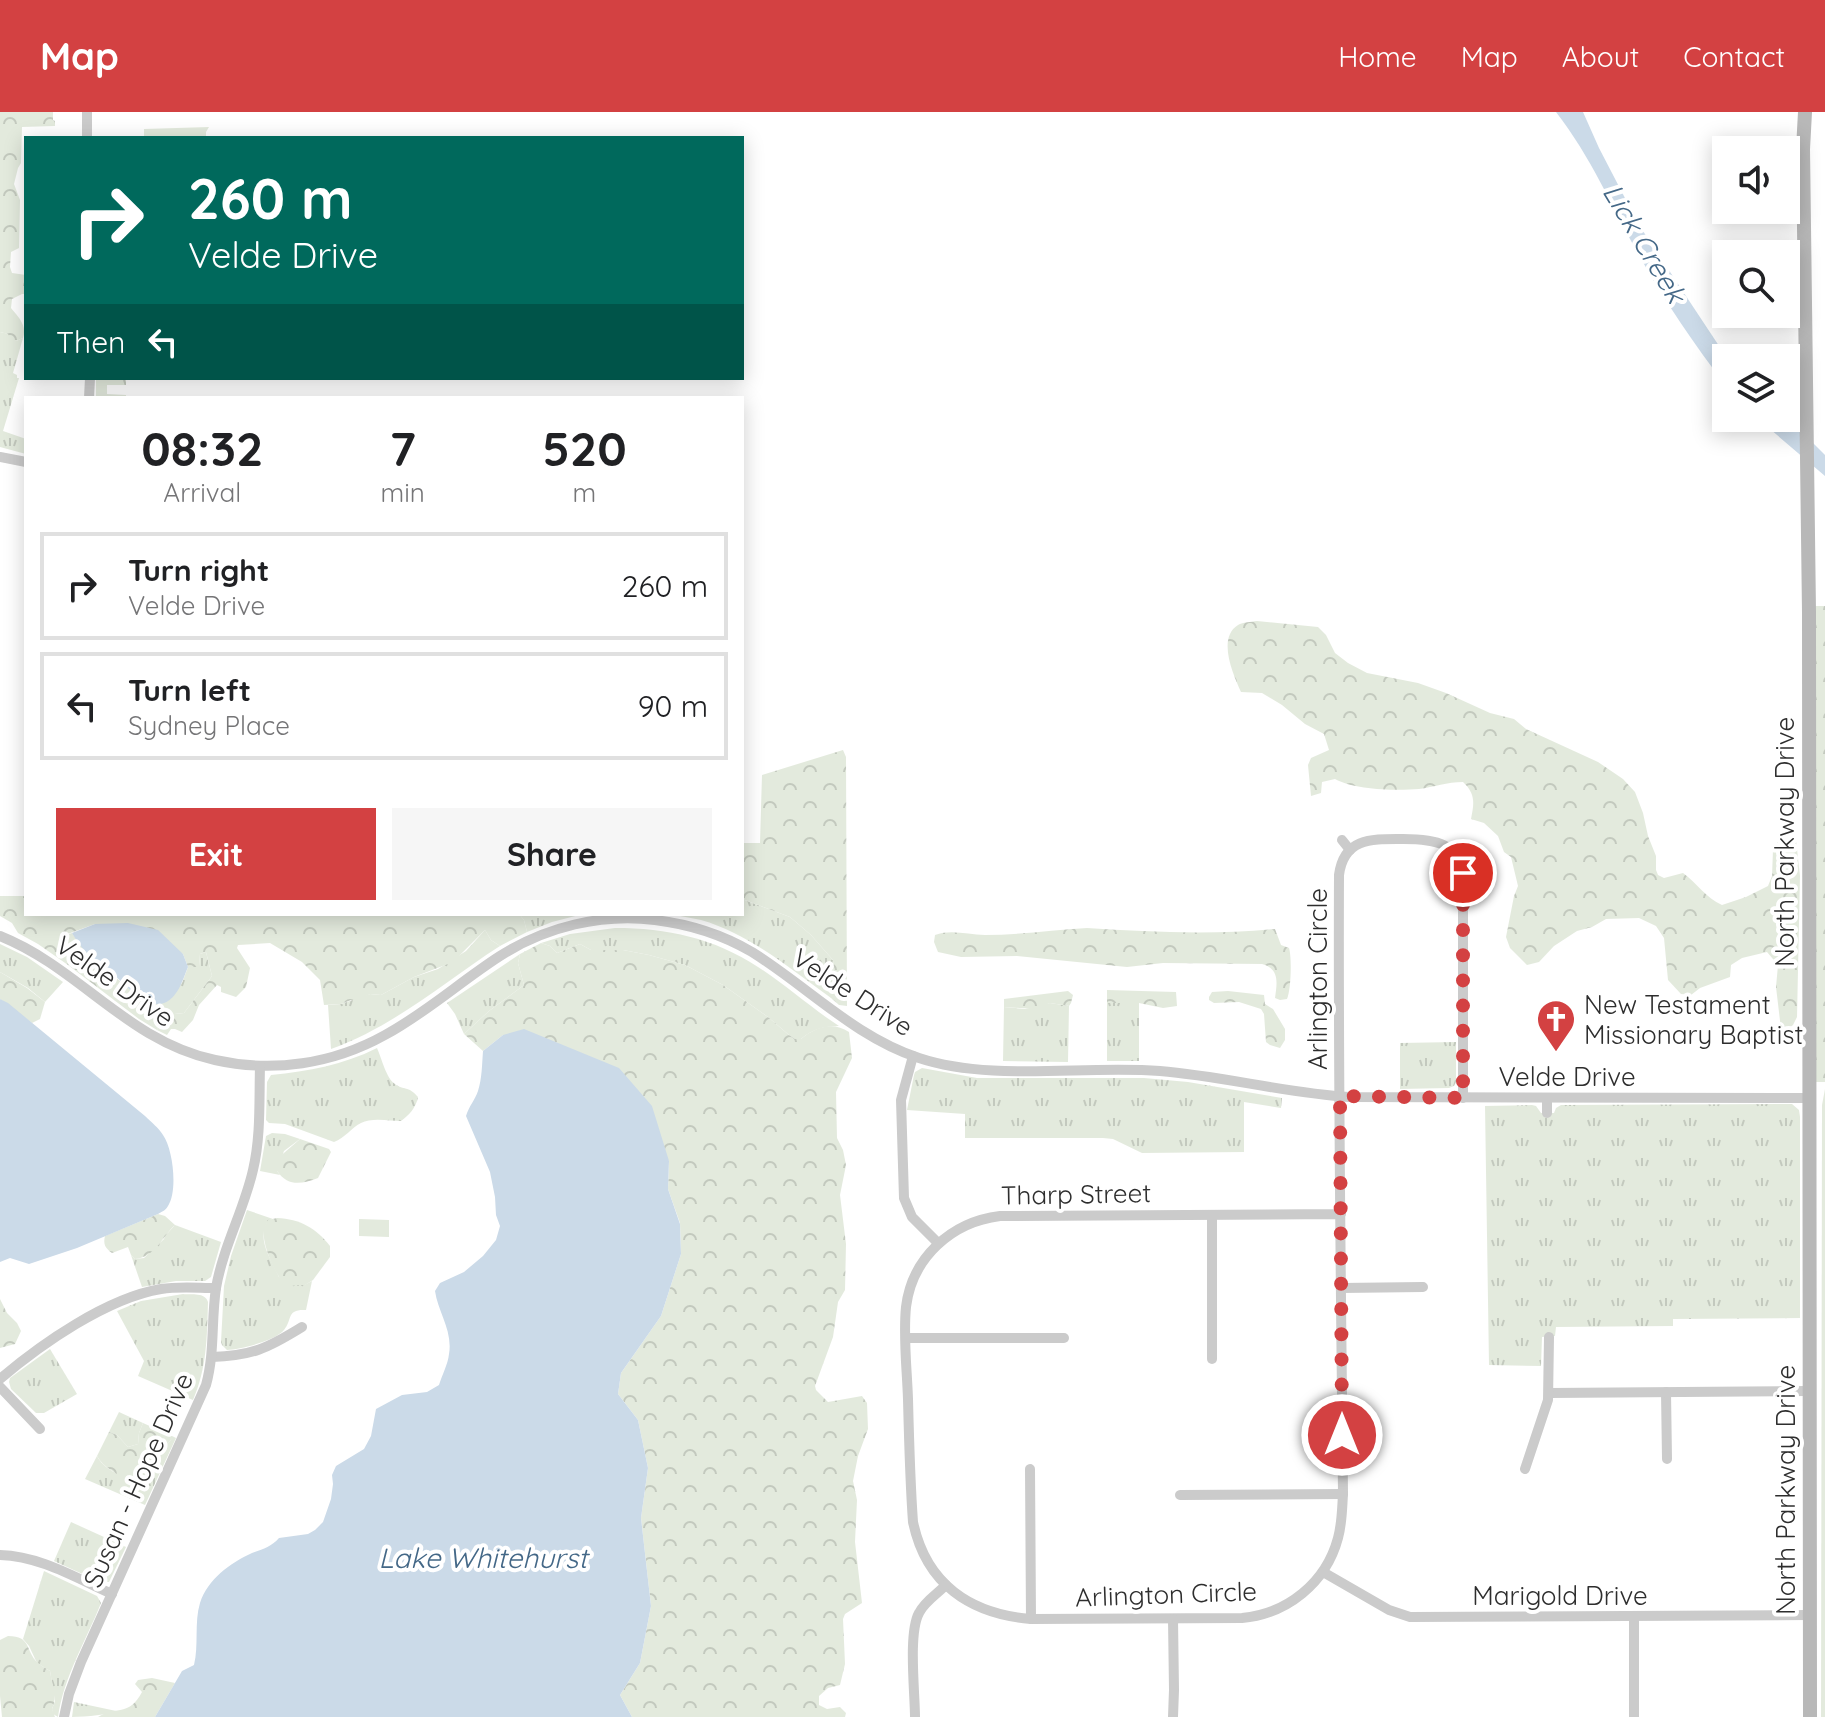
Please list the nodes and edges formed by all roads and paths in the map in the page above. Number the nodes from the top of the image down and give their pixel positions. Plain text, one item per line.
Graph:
1 (87, 112) edge
2 (1805, 112) edge
3 (87, 136) edge
4 (0, 457) edge
5 (24, 462) edge
6 (1342, 840) dead end
7 (1350, 850) junction
8 (0, 936) edge
9 (913, 1056) junction
10 (260, 1066) junction
11 (1340, 1096) junction
12 (1463, 1098) junction
13 (1547, 1098) junction
14 (1809, 1098) junction
15 (1547, 1113) dead end
16 (1341, 1214) junction
17 (1212, 1215) junction
18 (938, 1243) junction
19 (1423, 1287) dead end
20 (216, 1288) junction
21 (1341, 1288) junction
22 (302, 1327) dead end
23 (1549, 1337) dead end
24 (906, 1338) junction
25 (1064, 1338) dead end
26 (212, 1357) junction
27 (1212, 1359) dead end
28 (0, 1379) edge
29 (0, 1387) edge
30 (1809, 1391) junction
31 (1666, 1392) junction
32 (1549, 1393) junction
33 (40, 1429) dead end
34 (1667, 1459) dead end
35 (1030, 1469) dead end
36 (1525, 1469) dead end
37 (1343, 1494) junction
38 (1180, 1495) dead end
39 (0, 1555) edge
40 (1323, 1572) junction
41 (946, 1585) junction
42 (112, 1594) junction
43 (1809, 1615) junction
44 (1634, 1616) junction
45 (1031, 1619) junction
46 (1173, 1619) junction
47 (64, 1717) edge
48 (915, 1717) edge
49 (1173, 1717) edge
50 (1634, 1717) edge
51 (1810, 1717) edge

1 - 3 street
2 - 14 main road, North Parkway Drive
4 - 5 street
6 - 7 street
7 - 11 street, Arlington Circle
7 - 12 street
8 - 10 street, Velde Drive
9 - 10 street, Velde Drive
9 - 11 street, Velde Drive
9 - 18 street
10 - 20 street, Susan - Hope Drive
11 - 12 street, Velde Drive
11 - 16 street, Arlington Circle
12 - 13 street, Velde Drive
13 - 14 street, Velde Drive
13 - 15 street
14 - 30 main road, North Parkway Drive
16 - 17 street, Tharp Street
16 - 21 street, Arlington Circle
17 - 18 street, Tharp Street
17 - 27 street
18 - 24 street, Tharp Street
19 - 21 street
20 - 26 street, Susan - Hope Drive
20 - 28 street
21 - 37 street, Arlington Circle
22 - 26 street
23 - 32 street
24 - 25 street
24 - 41 street, Tharp Street
26 - 42 street, Susan - Hope Drive
29 - 33 street
30 - 31 street
30 - 43 main road, North Parkway Drive
31 - 32 street
31 - 34 street
32 - 36 street
35 - 45 street
37 - 38 street
37 - 40 street, Arlington Circle
39 - 42 street
40 - 44 street, Marigold Drive
40 - 46 street, Arlington Circle
41 - 45 street, Arlington Circle
41 - 48 street
42 - 47 street, Susan - Hope Drive
43 - 44 street, Marigold Drive
43 - 51 main road, North Parkway Drive
44 - 50 street
45 - 46 street, Arlington Circle
46 - 49 street

